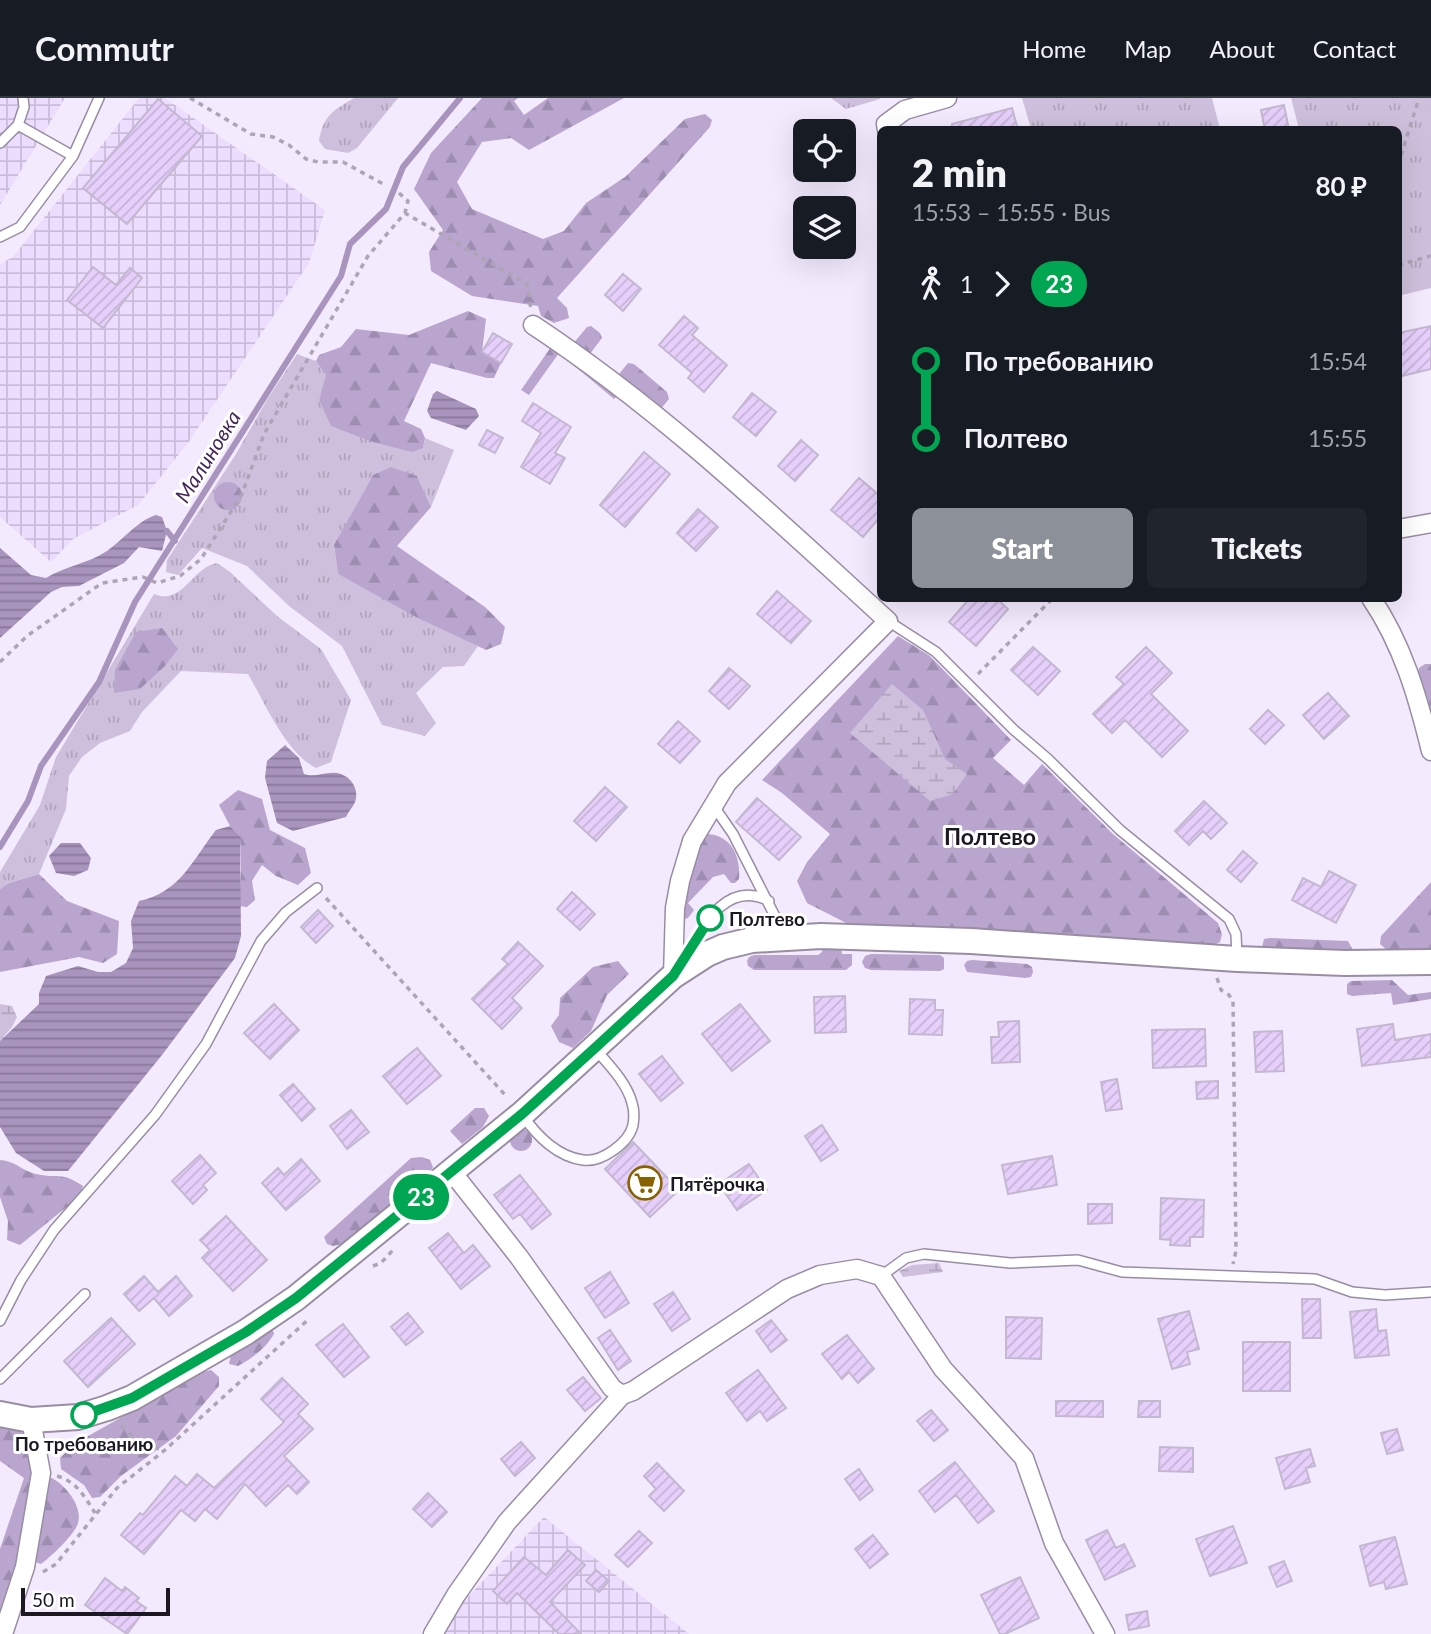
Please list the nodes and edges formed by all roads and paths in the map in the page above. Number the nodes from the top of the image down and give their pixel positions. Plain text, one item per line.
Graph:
1 (23, 98) edge
2 (99, 98) edge
3 (190, 98) edge
4 (947, 98) edge
5 (1419, 98) edge
6 (18, 125) junction
7 (887, 126) edge
8 (0, 143) edge
9 (1402, 152) edge
10 (73, 156) junction
11 (385, 185) dead end
12 (399, 192) dead end
13 (405, 213) junction
14 (0, 237) edge
15 (1431, 256) edge
16 (1402, 264) edge
17 (533, 325) joint
18 (1431, 523) edge
19 (1402, 527) edge
20 (1049, 602) edge
21 (1373, 602) edge
22 (888, 621) junction
23 (0, 662) edge
24 (969, 683) junction
25 (1431, 751) edge
26 (713, 805) junction
27 (317, 888) joint
28 (769, 901) junction
29 (785, 937) junction
30 (1227, 959) junction
31 (1431, 962) edge
32 (673, 976) junction
33 (595, 1048) junction
34 (522, 1114) junction
35 (452, 1172) junction
36 (400, 1244) dead end
37 (370, 1268) dead end
38 (881, 1276) junction
39 (1230, 1277) junction
40 (1431, 1292) edge
41 (85, 1294) dead end
42 (315, 1313) dead end
43 (0, 1321) edge
44 (0, 1378) edge
45 (622, 1395) junction
46 (107, 1408) junction
47 (0, 1414) edge
48 (31, 1420) junction
49 (165, 1450) junction
50 (41, 1473) junction
51 (95, 1513) junction
52 (25, 1567) junction
53 (2, 1634) edge
54 (433, 1634) edge
55 (1105, 1634) edge

1 - 6 lane
2 - 10 lane
3 - 11 path
4 - 7 street
5 - 9 path
6 - 8 lane
6 - 10 lane
10 - 14 lane
12 - 13 path
13 - 17 path
13 - 23 path
15 - 16 path
17 - 22 street
18 - 19 street
20 - 24 path
21 - 25 street
22 - 24 lane
22 - 26 street
24 - 30 lane
26 - 28 lane
26 - 32 street
27 - 34 path
27 - 43 lane
28 - 29 lane
28 - 32 lane
29 - 30 street
29 - 32 street
30 - 31 street
30 - 39 path
32 - 33 street
33 - 34 street
33 - 34 lane
34 - 35 street
35 - 45 street
35 - 46 street
36 - 37 path
38 - 39 lane
38 - 45 street
38 - 55 street
39 - 40 lane
41 - 44 lane
42 - 49 path
45 - 54 street
46 - 48 street
46 - 49 path
47 - 48 street
48 - 50 street
49 - 51 path
50 - 51 path
50 - 52 street
51 - 52 path
52 - 53 street

